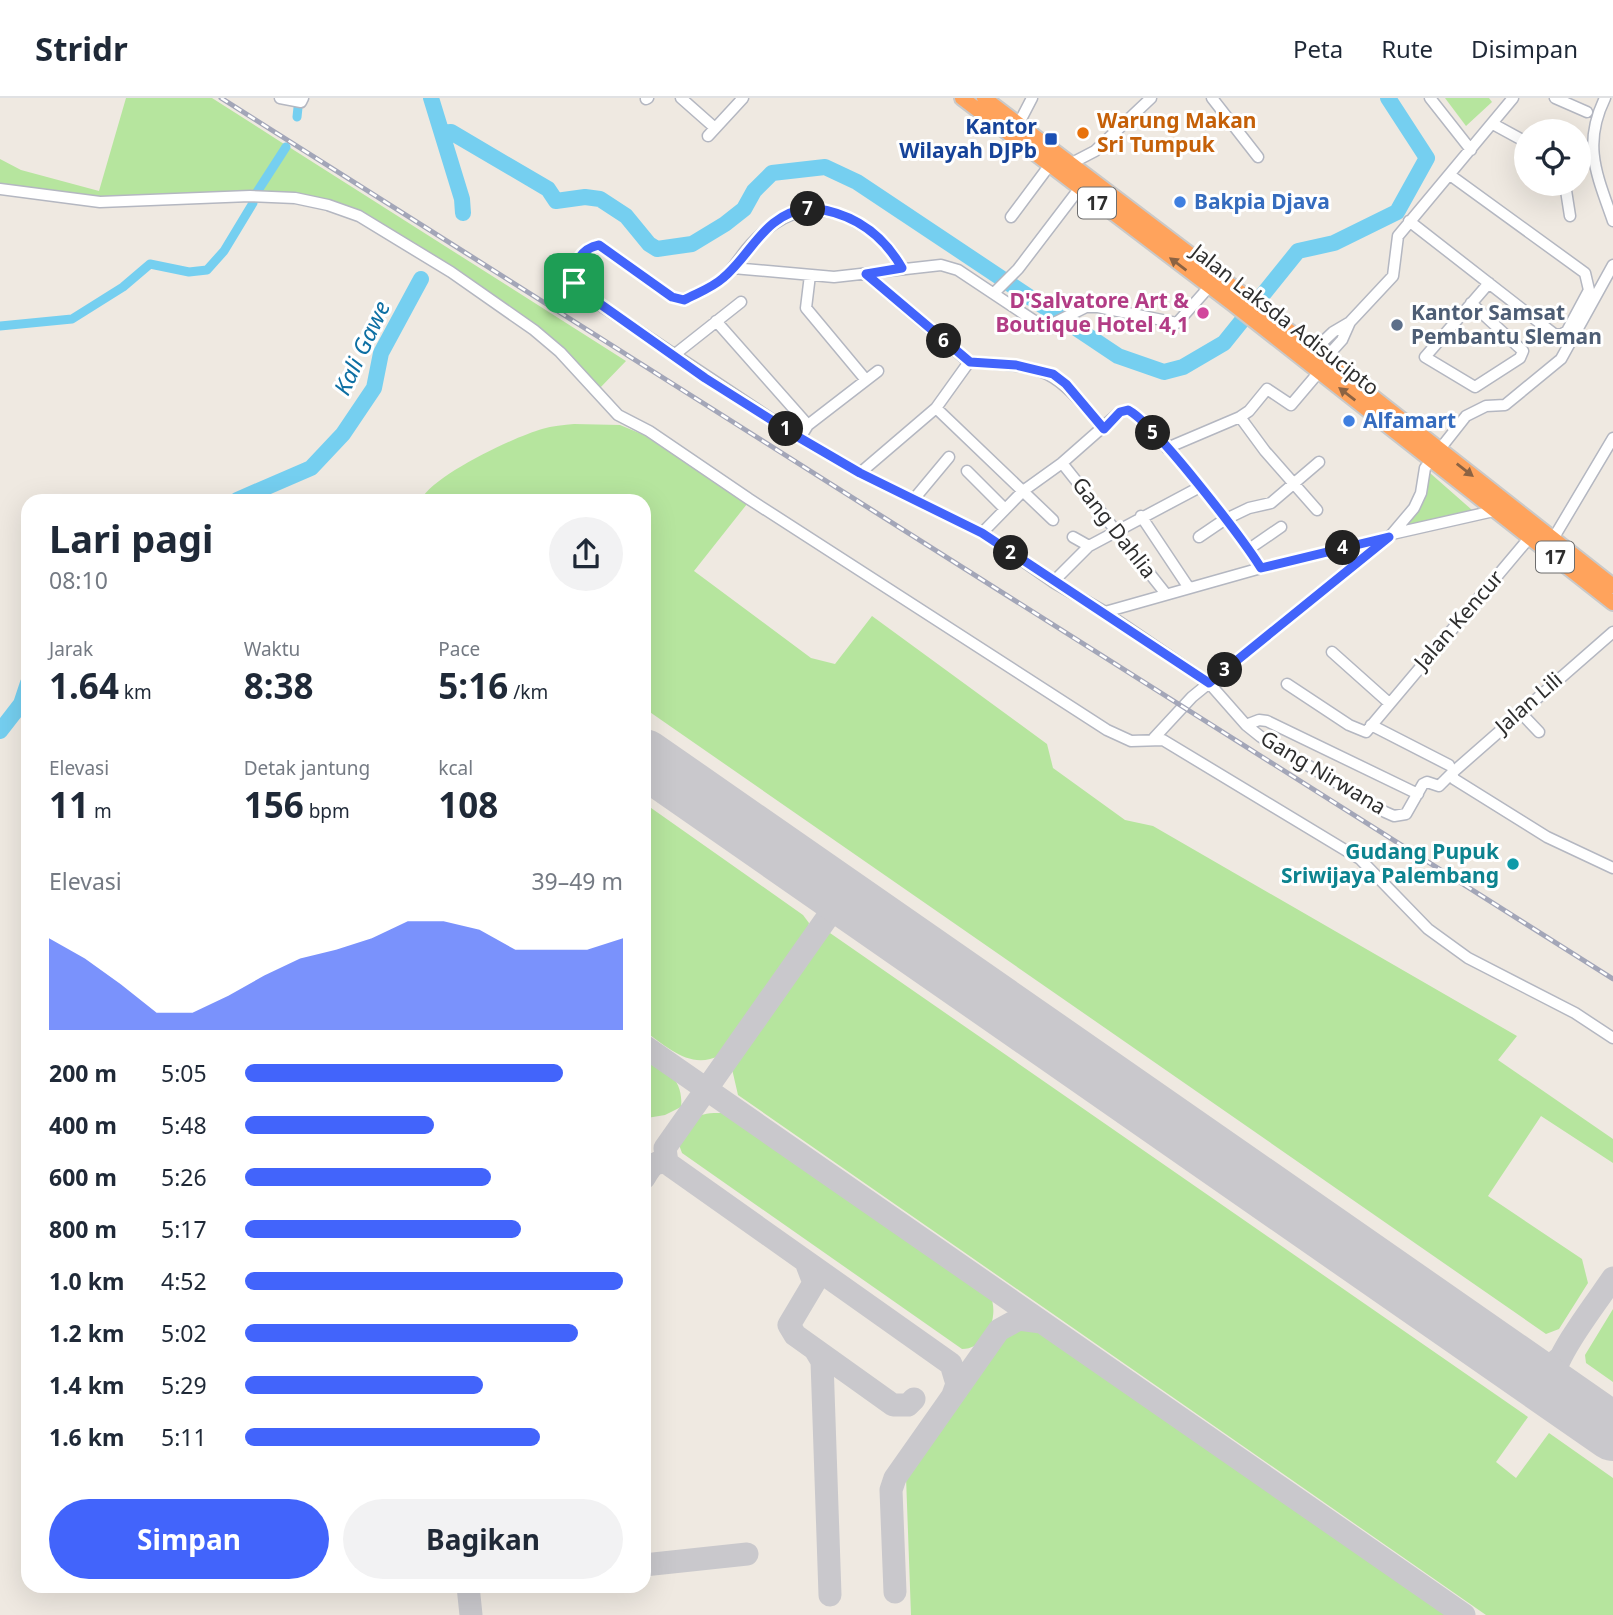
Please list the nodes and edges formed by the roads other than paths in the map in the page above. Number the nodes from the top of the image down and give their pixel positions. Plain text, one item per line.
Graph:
1 (280, 98) edge
2 (681, 98) edge
3 (743, 98) edge
4 (962, 98) edge
5 (984, 98) edge
6 (1032, 98) edge
7 (1151, 98) edge
8 (1212, 98) edge
9 (1430, 98) edge
10 (1555, 98) edge
11 (1605, 98) edge
12 (1510, 99) edge
13 (300, 101) edge
14 (1587, 112) dead end
15 (1493, 124) junction
16 (1018, 125) junction
17 (1514, 135) edge
18 (1471, 149) junction
19 (1095, 151) junction
20 (1258, 157) dead end
21 (1070, 164) junction
22 (1049, 166) junction
23 (1450, 175) junction
24 (1083, 183) junction
25 (0, 189) edge
26 (1568, 196) edge
27 (1011, 216) dead end
28 (1570, 216) dead end
29 (1612, 216) edge
30 (1409, 221) junction
31 (1613, 265) edge
32 (733, 268) junction
33 (902, 268) junction
34 (866, 274) junction
35 (810, 275) junction
36 (1489, 283) junction
37 (1209, 286) junction
38 (994, 293) junction
39 (1237, 299) junction
40 (741, 302) dead end
41 (1471, 303) junction
42 (716, 321) junction
43 (1273, 327) junction
44 (674, 355) junction
45 (1319, 361) junction
46 (970, 362) junction
47 (878, 371) dead end
48 (866, 380) junction
49 (936, 408) junction
50 (1240, 417) junction
51 (808, 425) junction
52 (1104, 429) junction
53 (800, 438) junction
54 (1613, 438) edge
55 (1167, 448) junction
56 (1435, 455) junction
57 (949, 457) dead end
58 (1319, 462) dead end
59 (1062, 463) junction
60 (967, 471) dead end
61 (860, 473) junction
62 (1295, 484) junction
63 (1198, 488) junction
64 (1023, 491) junction
65 (914, 499) junction
66 (1501, 507) junction
67 (1006, 509) junction
68 (1317, 510) dead end
69 (1141, 516) junction
70 (1053, 520) dead end
71 (1224, 520) junction
72 (1281, 527) dead end
73 (1117, 530) junction
74 (982, 533) junction
75 (1390, 536) junction
76 (1073, 537) dead end
77 (1199, 537) dead end
78 (1530, 537) junction
79 (1553, 539) junction
80 (1089, 546) junction
81 (1249, 549) junction
82 (1261, 568) junction
83 (1053, 582) junction
84 (1612, 584) edge
85 (1189, 588) junction
86 (1166, 594) junction
87 (1613, 603) edge
88 (1105, 612) junction
89 (1613, 632) edge
90 (1332, 652) dead end
91 (1209, 683) junction
92 (1287, 684) dead end
93 (1388, 702) junction
94 (1519, 711) junction
95 (1247, 725) junction
96 (1371, 725) junction
97 (1539, 732) dead end
98 (1154, 738) junction
99 (1452, 772) junction
100 (1418, 794) junction
101 (1613, 868) edge
102 (1613, 1038) edge

1 - 13 street
2 - 3 street
4 - 22 highway, Jalan Laksda Adisucipto / 17
5 - 16 highway, Jalan Laksda Adisucipto / 17
6 - 16 street
7 - 19 street
8 - 20 street
9 - 18 street
10 - 14 street
11 - 29 street
12 - 15 street
15 - 17 street
15 - 18 street
16 - 21 highway, Jalan Laksda Adisucipto / 17
18 - 23 street
19 - 21 street
19 - 24 street
21 - 24 highway, Jalan Laksda Adisucipto / 17
22 - 24 highway, Jalan Laksda Adisucipto / 17
22 - 27 street
23 - 30 street
23 - 36 street
37 -> 24 highway, Jalan Laksda Adisucipto / 17
24 - 38 street
24 - 39 highway, Jalan Laksda Adisucipto / 17
25 - 98 street
26 - 28 street
30 - 36 street
30 - 45 street
31 - 56 street
32 - 33 street
32 - 35 street
32 - 44 street, Gang Nirwana
33 - 34 street
33 - 38 street
34 - 35 street
34 - 46 street
35 - 48 street
36 - 41 street
37 - 38 street
37 - 39 highway, Jalan Laksda Adisucipto / 17
39 - 43 highway, Jalan Laksda Adisucipto / 17
40 - 42 street
41 - 41 street
42 - 44 street
42 - 51 street
43 - 45 highway, Jalan Laksda Adisucipto / 17
43 - 45 highway, Jalan Laksda Adisucipto / 17
44 - 53 street, Gang Nirwana
45 - 50 street
45 - 56 highway, Jalan Laksda Adisucipto / 17
46 - 49 street
46 - 52 street
47 - 48 street
48 - 51 street
49 - 61 street
49 - 64 street
50 - 55 street
50 - 62 street
51 - 53 street
52 - 55 street
52 - 59 street
53 - 61 street, Gang Nirwana
54 - 79 street
55 - 63 street
56 - 66 highway, Jalan Laksda Adisucipto / 17
56 - 75 street
57 - 65 street
58 - 62 street
59 - 64 street
59 - 73 street, Gang Dahlia
60 - 67 street
61 - 65 street, Gang Nirwana
62 - 68 street
62 - 71 street
63 - 69 street
63 - 71 street
64 - 67 street
64 - 70 street
65 - 74 street, Gang Nirwana
66 - 75 street
66 - 78 highway, Jalan Laksda Adisucipto / 17
66 - 79 highway, Jalan Laksda Adisucipto / 17
67 - 74 street
69 - 73 street
69 - 85 street
71 - 77 street
71 - 81 street
72 - 81 street
73 - 80 street
73 - 86 street, Gang Dahlia
74 - 83 street, Gang Nirwana
75 - 82 street
75 - 91 street
76 - 80 street
78 - 87 highway, Jalan Laksda Adisucipto / 17
78 - 93 street, Jalan Kencur
79 - 84 highway, Jalan Laksda Adisucipto / 17
80 - 83 street
81 - 82 street
82 - 85 street
83 - 88 street, Gang Nirwana
85 - 86 street
86 - 88 street
88 - 91 street, Gang Nirwana
89 - 94 street, Jalan Lili
90 - 93 street
91 - 95 street, Gang Nirwana
91 - 98 street
92 - 96 street
93 - 96 street, Jalan Kencur
94 - 97 street
94 - 99 street, Jalan Lili
95 - 100 street
95 - 100 street, Gang Nirwana
96 - 99 street
98 - 102 street
99 - 100 street, Gang Nirwana
99 - 101 street

